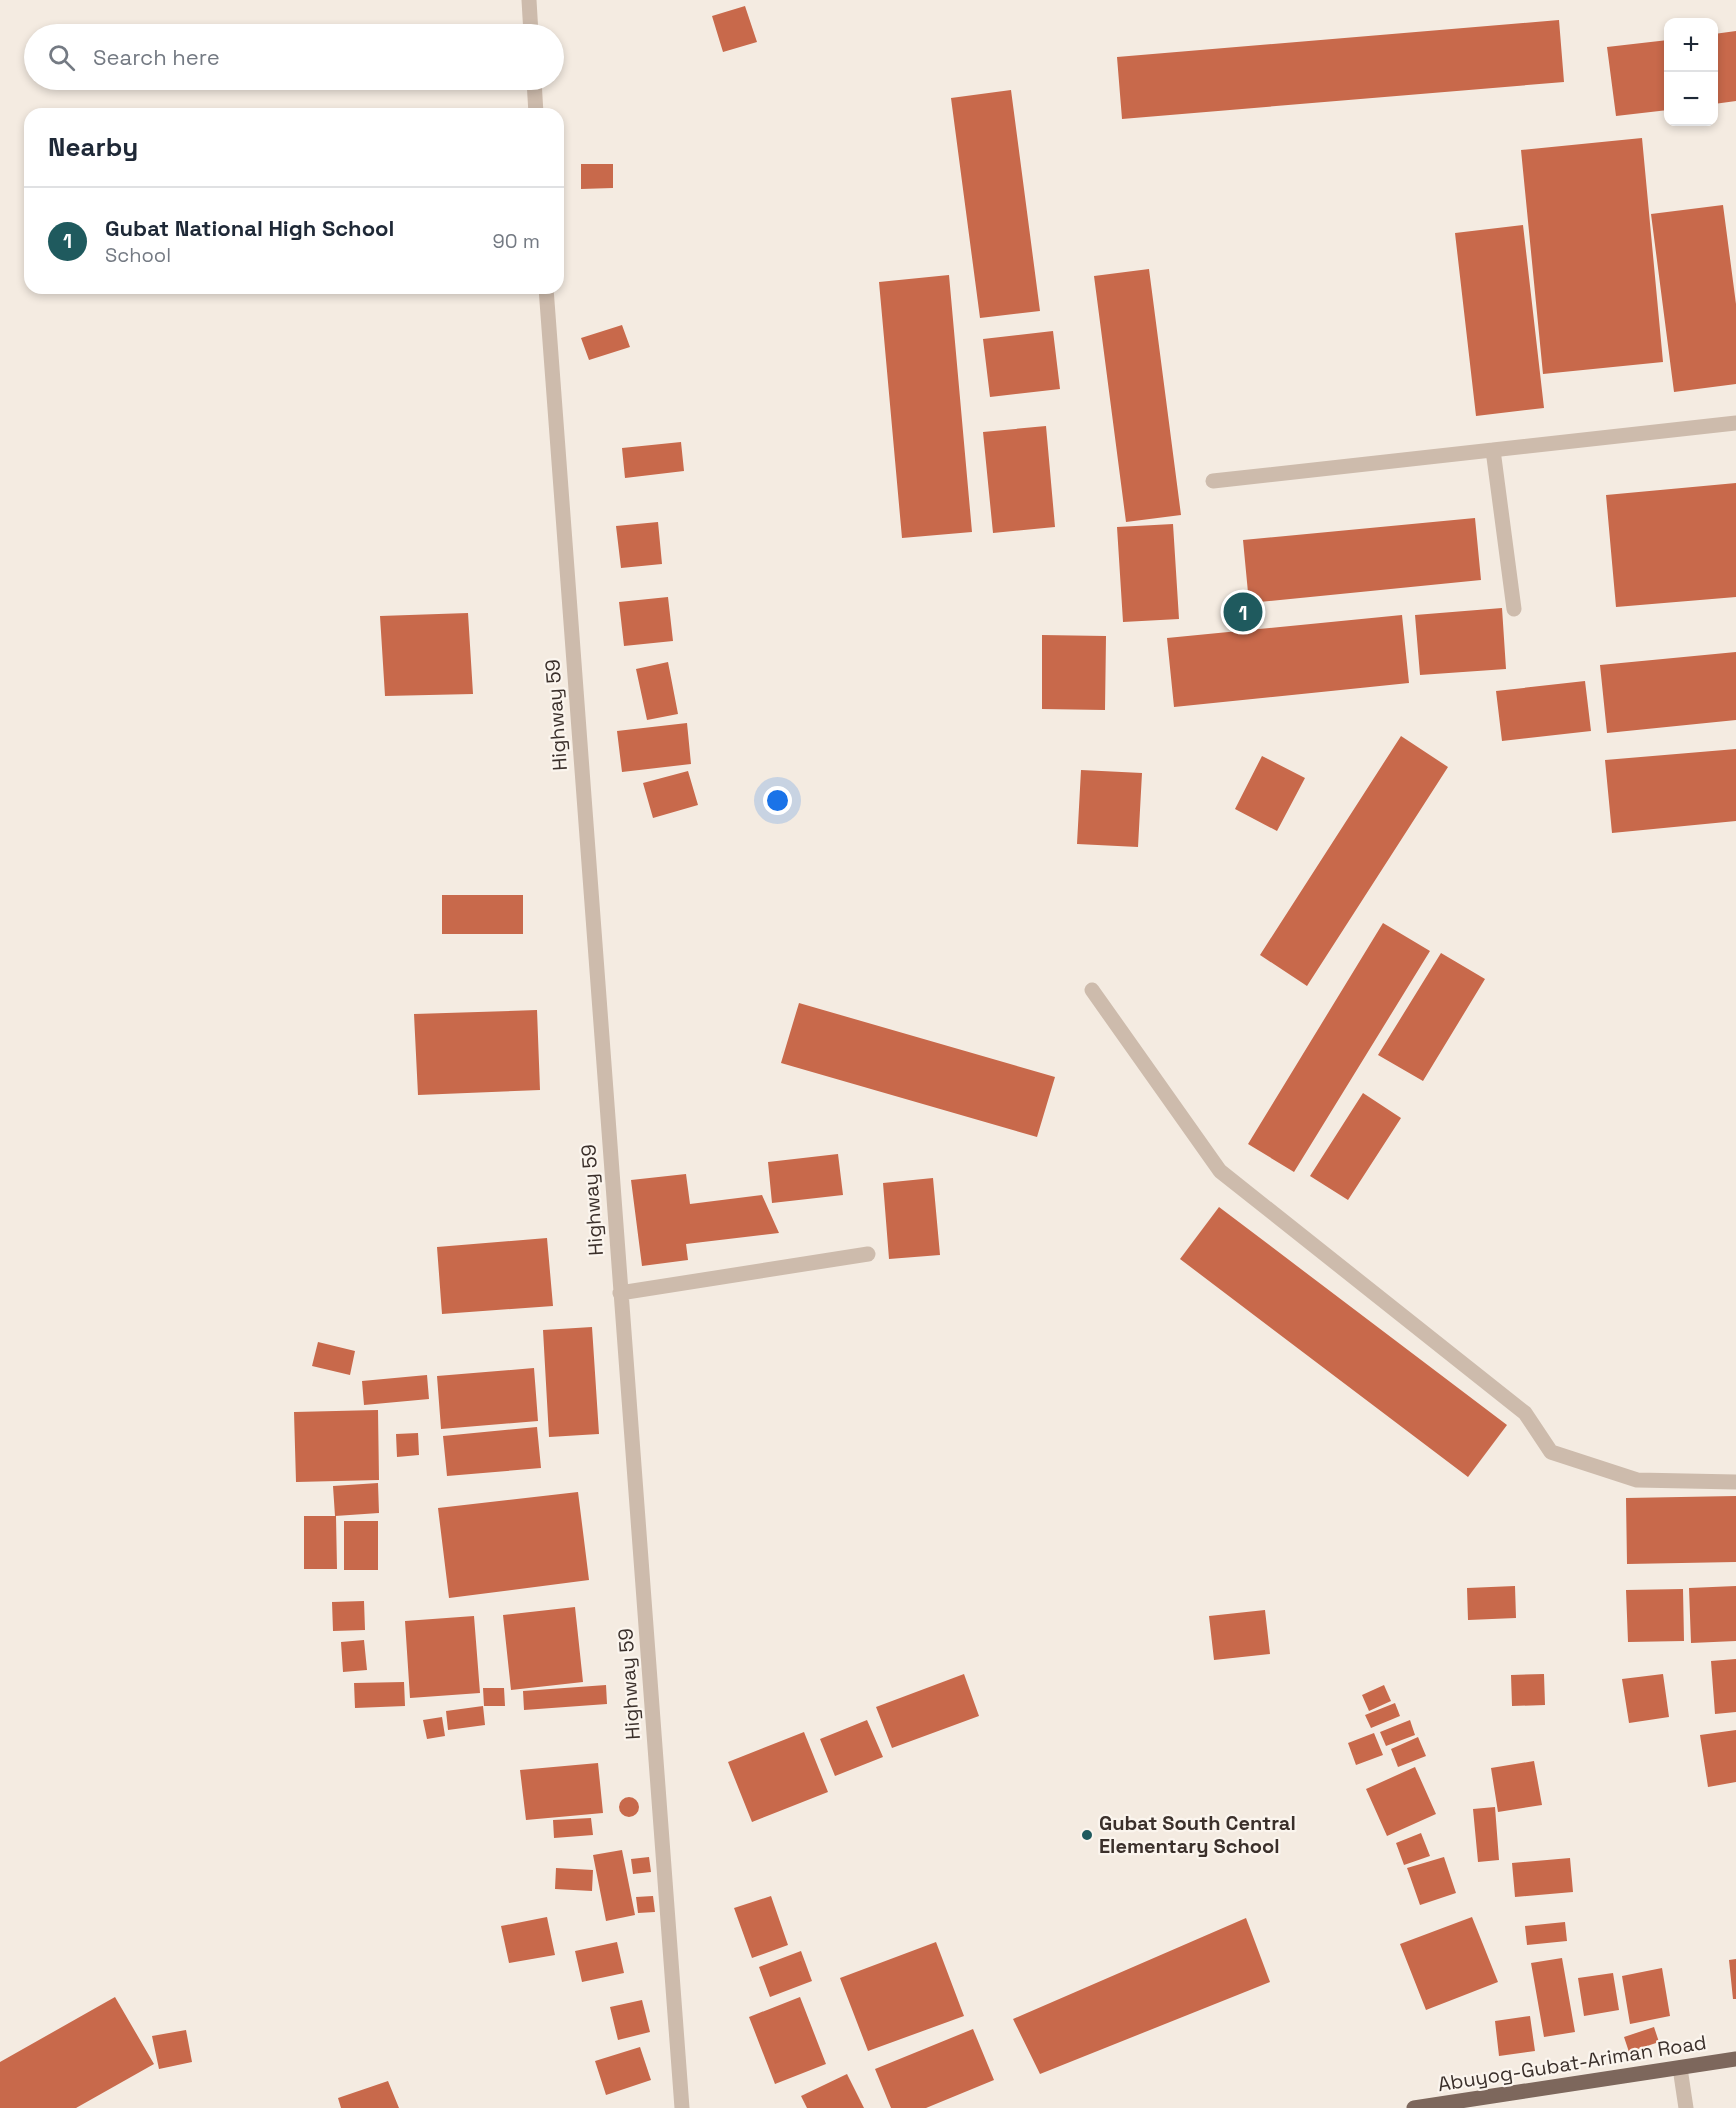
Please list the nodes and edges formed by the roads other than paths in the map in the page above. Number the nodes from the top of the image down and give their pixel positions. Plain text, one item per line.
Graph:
1 (529, 0) edge
2 (530, 24) edge
3 (535, 90) edge
4 (536, 108) edge
5 (546, 294) edge
6 (1736, 423) edge
7 (1493, 450) junction
8 (1213, 481) dead end
9 (1514, 609) dead end
10 (1092, 990) dead end
11 (868, 1254) dead end
12 (620, 1293) junction
13 (1736, 1482) edge
14 (1736, 2059) edge
15 (1680, 2068) junction
16 (682, 2108) edge
17 (1414, 2108) edge
18 (1686, 2108) edge

1 - 2 street
3 - 4 street
5 - 12 street, Highway 59
6 - 7 street
7 - 8 street
7 - 9 street
10 - 13 street
11 - 12 street
12 - 16 street, Highway 59
14 - 15 main road, Abuyog-Gubat-Ariman Road
15 - 17 main road, Abuyog-Gubat-Ariman Road
15 - 18 street

